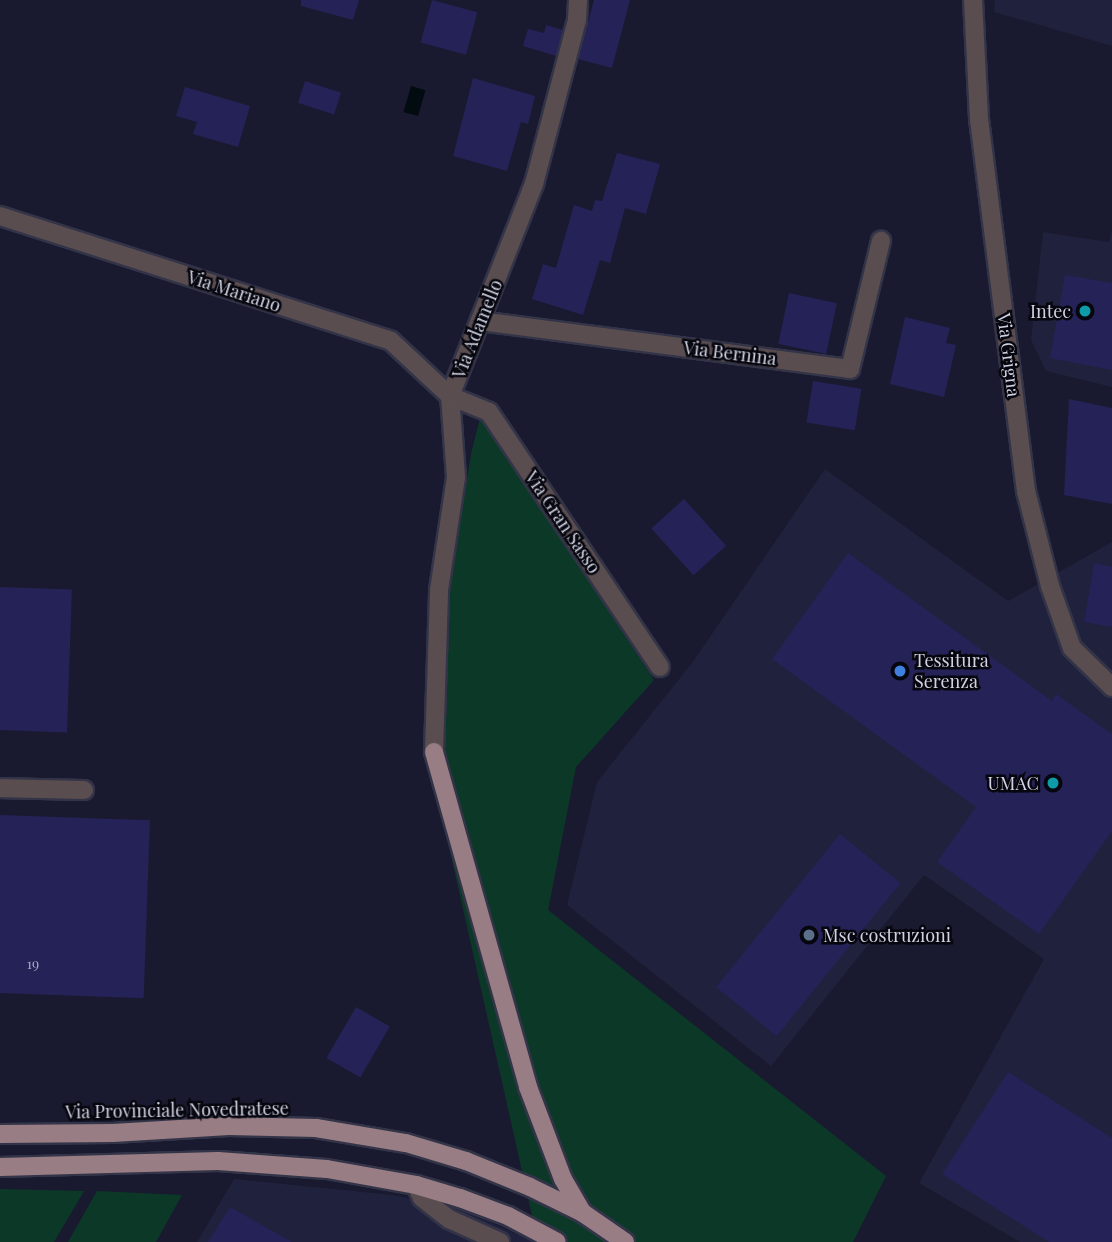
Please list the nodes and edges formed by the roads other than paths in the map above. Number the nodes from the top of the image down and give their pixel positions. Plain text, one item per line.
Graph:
1 (578, 0) edge
2 (972, 0) edge
3 (0, 216) edge
4 (881, 241) dead end
5 (480, 321) junction
6 (450, 396) junction
7 (660, 667) dead end
8 (1112, 687) edge
9 (434, 752) joint
10 (0, 788) edge
11 (84, 790) dead end
12 (0, 1135) edge
13 (0, 1167) edge
14 (416, 1185) junction
15 (583, 1213) junction
16 (500, 1242) edge
17 (556, 1242) edge
18 (625, 1242) edge

1 - 5 street, Via Adamello
2 - 8 street, Via Grigna
3 - 6 street, Via Mariano
4 - 5 street, Via Bernina
5 - 6 street, Via Adamello
6 - 7 street, Via Gran Sasso
6 - 9 street, Via Adamello
9 - 15 main road
10 - 11 street
12 - 15 main road, Via Provinciale Novedratese
13 - 14 main road
14 - 16 street
14 - 17 main road
15 - 18 main road, Via Provinciale Novedratese

